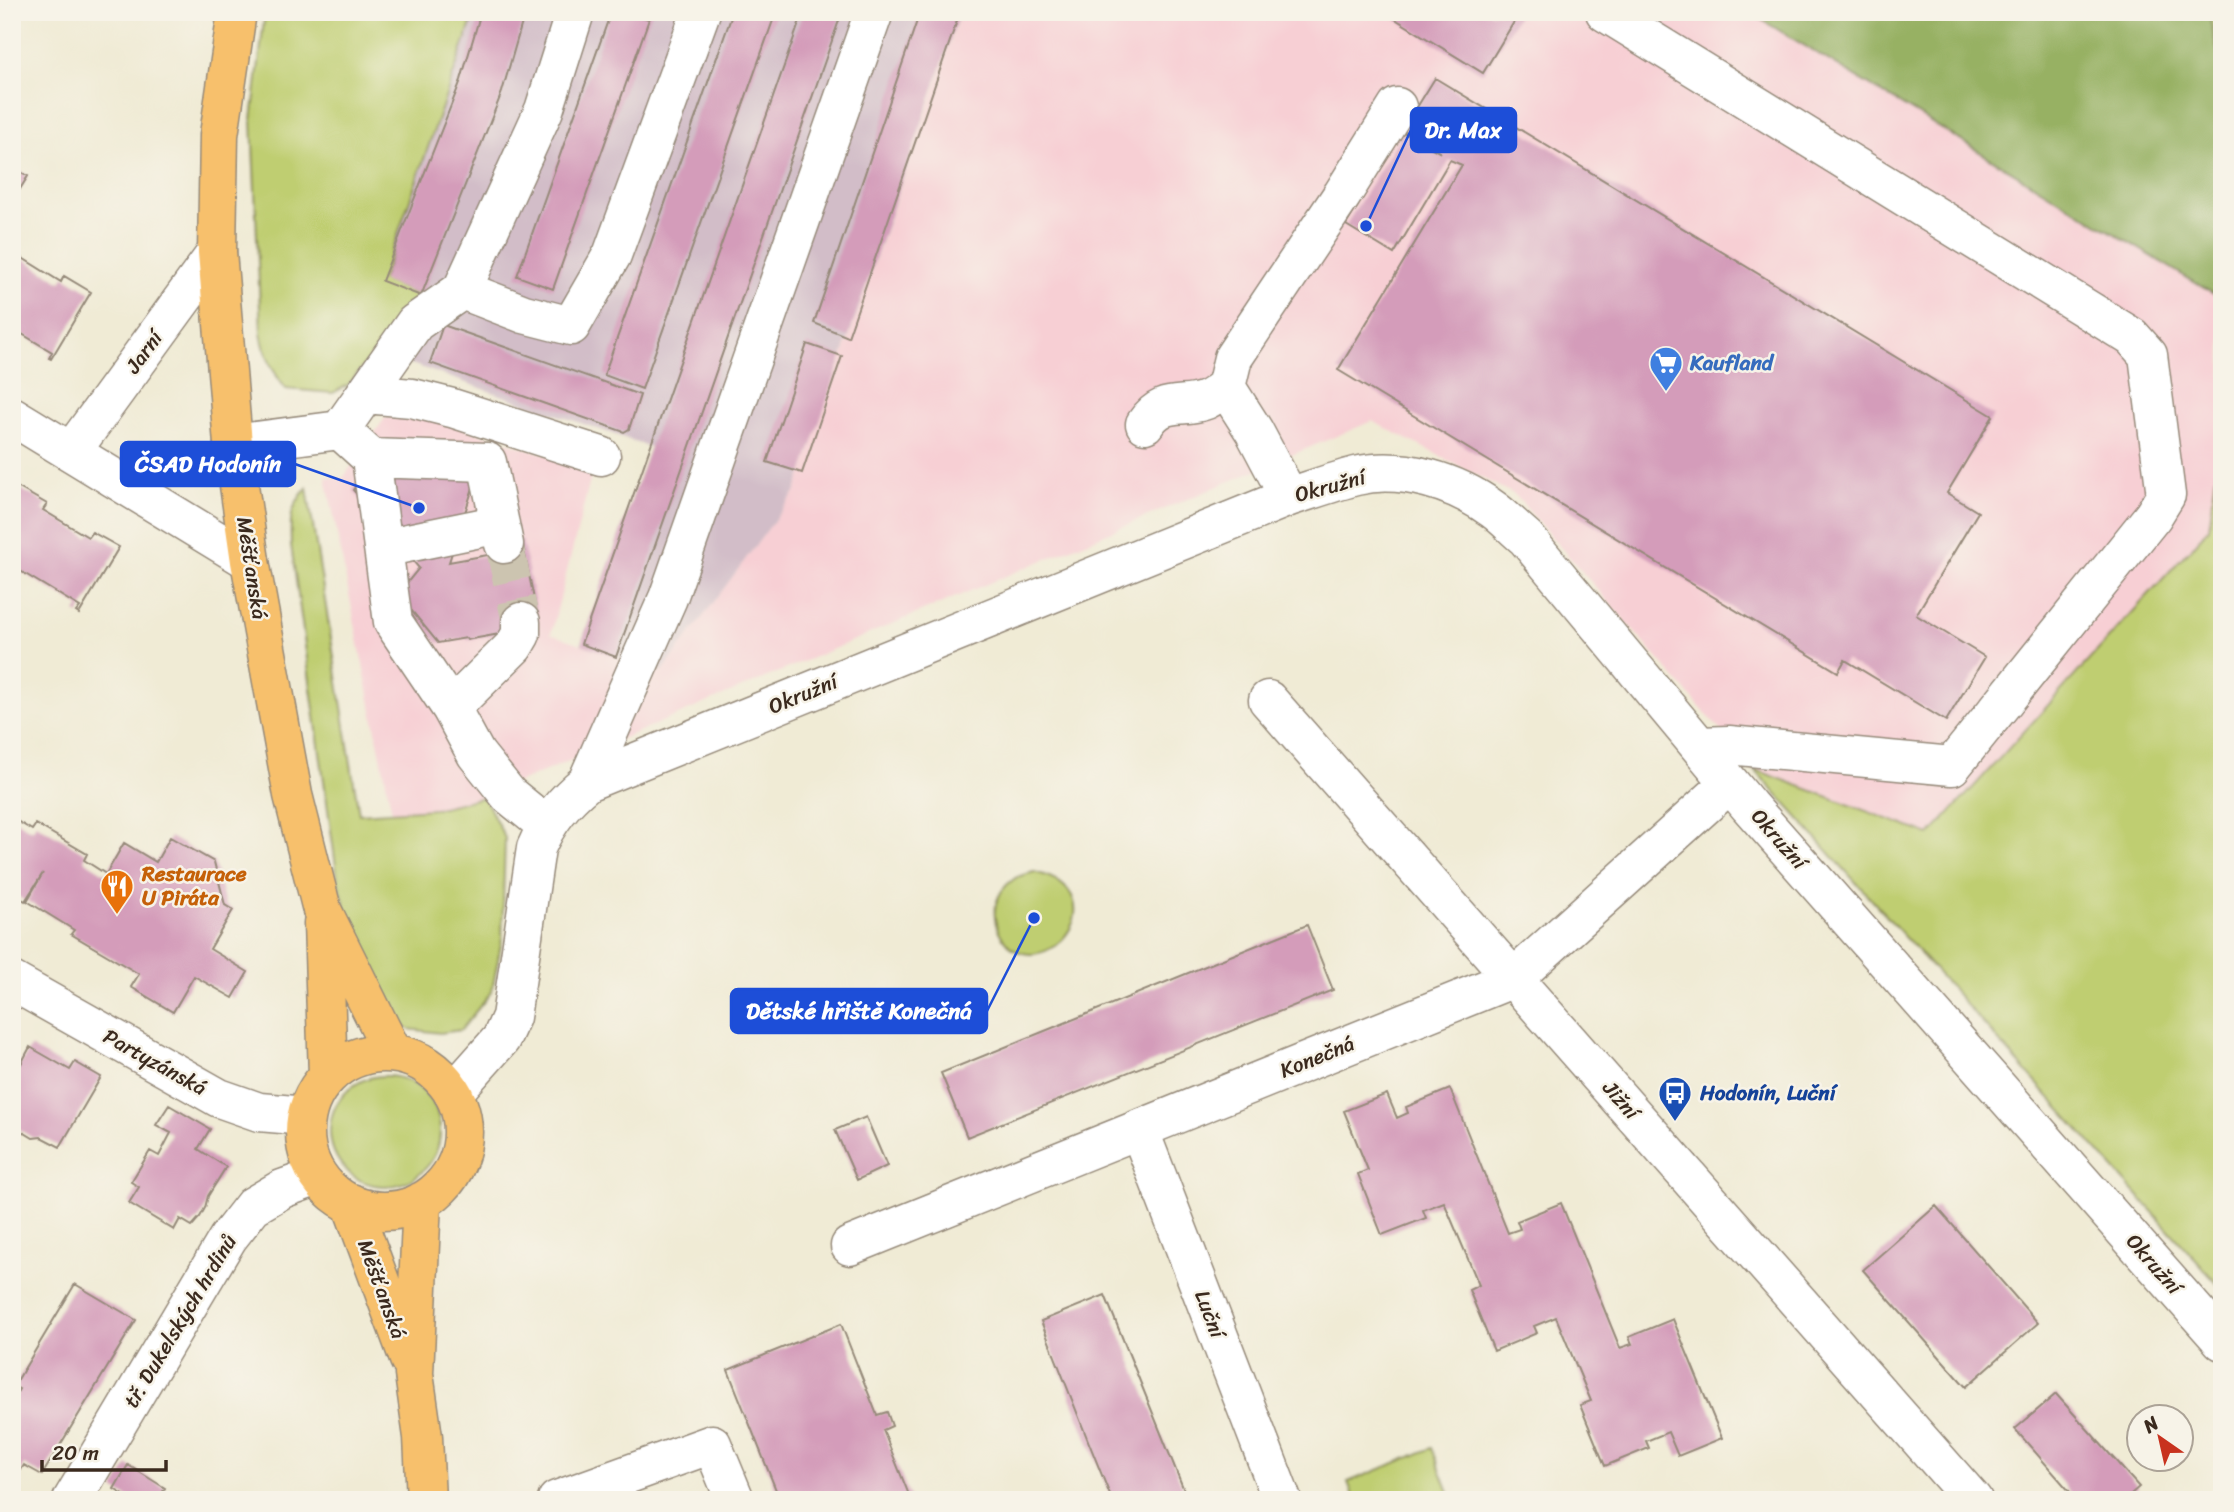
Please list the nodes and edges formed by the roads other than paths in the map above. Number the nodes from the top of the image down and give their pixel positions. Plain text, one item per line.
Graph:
1 (237, 12) edge
2 (575, 12) edge
3 (701, 12) edge
4 (874, 12) edge
5 (1605, 12) edge
6 (1397, 107) dead end
7 (217, 252) junction
8 (462, 290) junction
9 (1226, 387) junction
10 (365, 394) junction
11 (12, 416) edge
12 (1145, 424) dead end
13 (340, 430) junction
14 (233, 444) junction
15 (71, 452) junction
16 (601, 456) dead end
17 (371, 458) junction
18 (1289, 497) junction
19 (383, 548) junction
20 (250, 561) junction
21 (521, 622) tunnel mouth
22 (1268, 700) dead end
23 (451, 708) junction
24 (1699, 746) junction
25 (587, 782) junction
26 (1730, 783) junction
27 (546, 825) junction
28 (323, 910) junction
29 (1514, 978) junction
30 (12, 981) edge
31 (393, 1053) junction
32 (328, 1076) junction
33 (453, 1093) junction
34 (306, 1116) junction
35 (1139, 1129) junction
36 (318, 1176) junction
37 (422, 1201) junction
38 (351, 1203) junction
39 (850, 1246) dead end
40 (2222, 1341) edge
41 (414, 1374) junction
42 (72, 1500) edge
43 (426, 1500) edge
44 (556, 1500) edge
45 (735, 1500) edge
46 (1282, 1500) edge
47 (1973, 1500) edge

1 - 7 main road, Měšťanská
2 - 8 street
3 - 8 street
4 - 25 street
5 - 24 street
6 - 9 street
7 - 14 main road, Měšťanská
7 - 15 street, Jarní
8 - 10 street
9 - 12 street
9 - 18 street
10 - 13 street
10 - 16 street
11 - 15 street
13 - 14 street
13 - 17 street
14 - 20 main road, Měšťanská
15 - 20 street
17 - 19 street
17 - 19 street
18 - 24 street, Okružní
18 - 25 street, Okružní
19 - 23 street
20 - 28 main road, Měšťanská
21 - 23 street
22 - 29 street, Jižní
23 - 27 street
24 - 26 street, Okružní
25 - 27 street, Okružní
26 - 29 street, Konečná
26 - 40 street, Okružní
27 - 33 street, Okružní
28 - 31 main road, Měšťanská
28 - 32 main road, Měšťanská
29 - 35 street, Konečná
29 - 47 street, Jižní
30 - 34 street, Partyzánská
31 - 32 main road, Měšťanská
31 - 33 main road, Měšťanská
32 - 34 main road, Měšťanská
33 - 37 main road, Měšťanská
34 - 36 main road
35 - 39 street, Konečná
35 - 46 street, Luční
36 - 38 main road, Měšťanská
36 - 42 street, tř. Dukelských hrdinů
37 - 38 main road, Měšťanská
37 - 41 main road, Měšťanská
38 - 41 main road, Měšťanská
41 - 43 main road, Měšťanská
44 - 45 street

